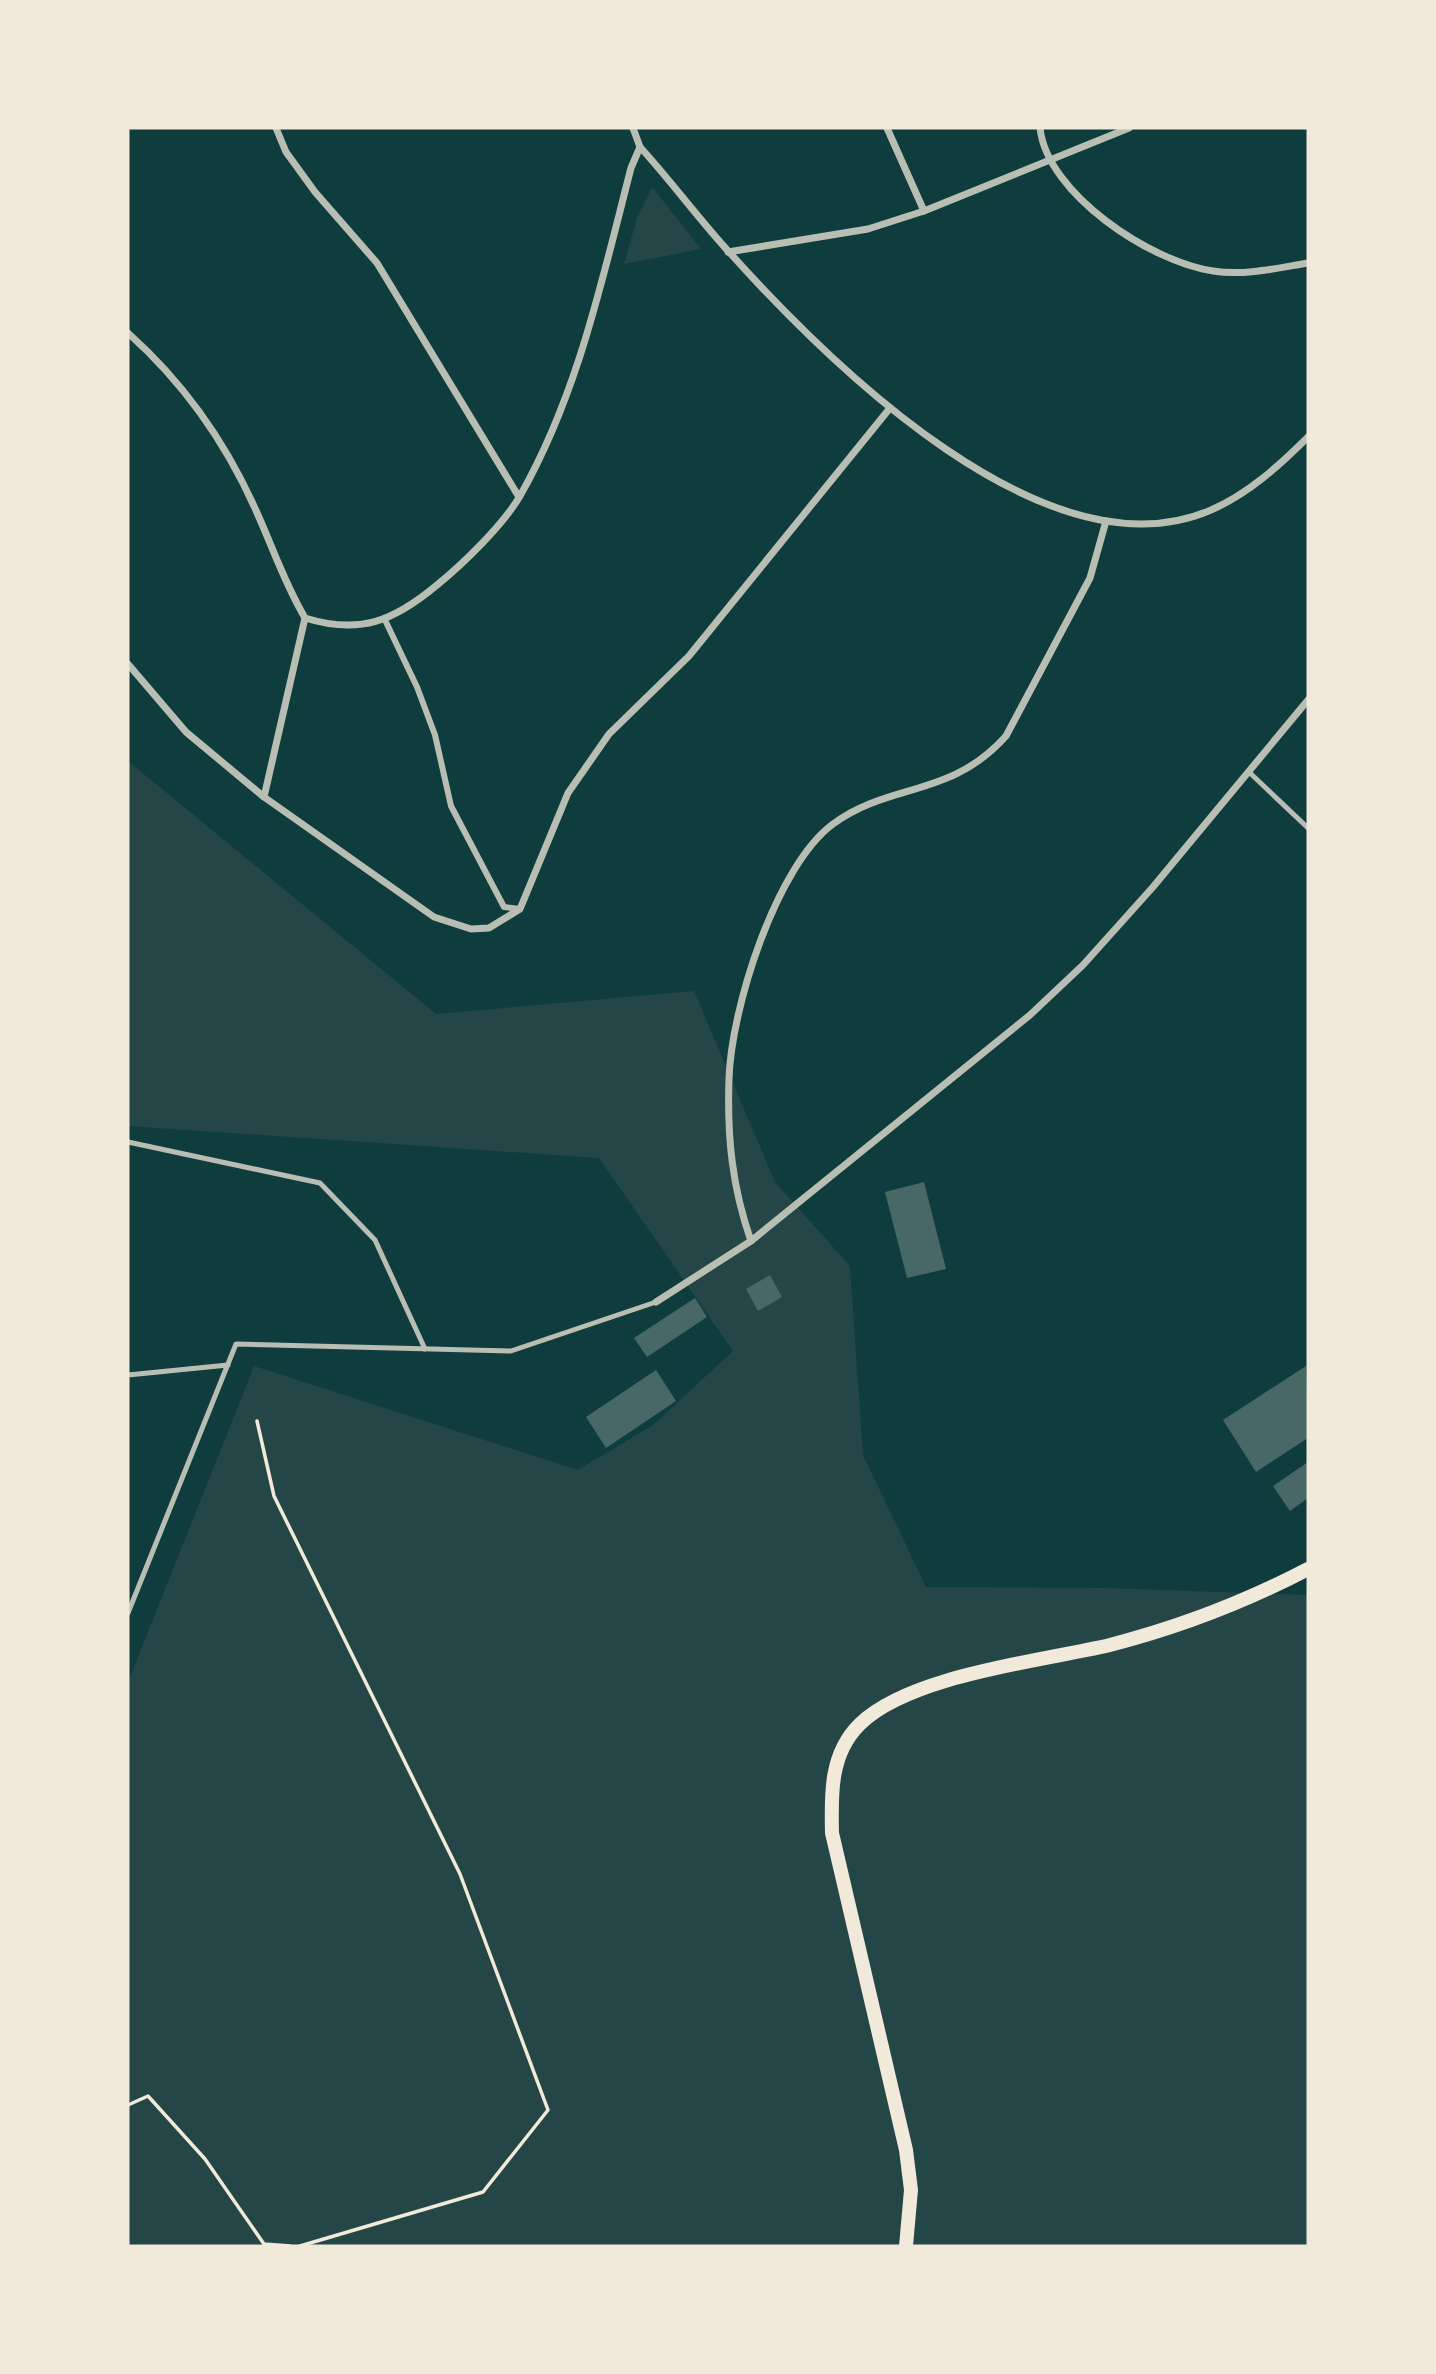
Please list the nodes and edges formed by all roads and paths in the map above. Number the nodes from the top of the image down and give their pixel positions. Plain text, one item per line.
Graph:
1 (276, 128) edge
2 (633, 128) edge
3 (887, 128) edge
4 (1040, 128) edge
5 (1129, 128) edge
6 (640, 147) junction
7 (1050, 160) junction
8 (924, 211) junction
9 (728, 252) junction
10 (1308, 263) edge
11 (128, 332) edge
12 (890, 408) junction
13 (1308, 437) edge
14 (519, 497) junction
15 (1106, 521) junction
16 (305, 618) junction
17 (385, 620) junction
18 (128, 664) edge
19 (1308, 700) edge
20 (1248, 772) junction
21 (264, 797) junction
22 (1308, 828) edge
23 (520, 909) junction
24 (128, 1142) edge
25 (751, 1241) junction
26 (656, 1302) joint
27 (425, 1349) junction
28 (228, 1365) junction
29 (128, 1376) edge
30 (257, 1421) dead end
31 (1308, 1569) edge
32 (128, 1613) edge
33 (128, 2105) edge
34 (290, 2246) edge
35 (300, 2246) edge
36 (906, 2246) edge

1 - 14 street
2 - 6 street
3 - 8 street
4 - 7 street
5 - 7 street
6 - 9 street
6 - 14 street
7 - 8 street
7 - 10 street
8 - 9 street
9 - 12 street
11 - 16 street
12 - 15 street
12 - 23 street
13 - 15 street
14 - 17 street
15 - 25 street
16 - 17 street
16 - 21 street
17 - 23 street
18 - 21 street
19 - 20 street
20 - 22 lane
20 - 25 street
21 - 23 street
24 - 27 lane
25 - 26 street
26 - 27 lane
27 - 28 lane
28 - 29 lane
28 - 32 lane
30 - 35 path
31 - 36 main road
33 - 34 path

